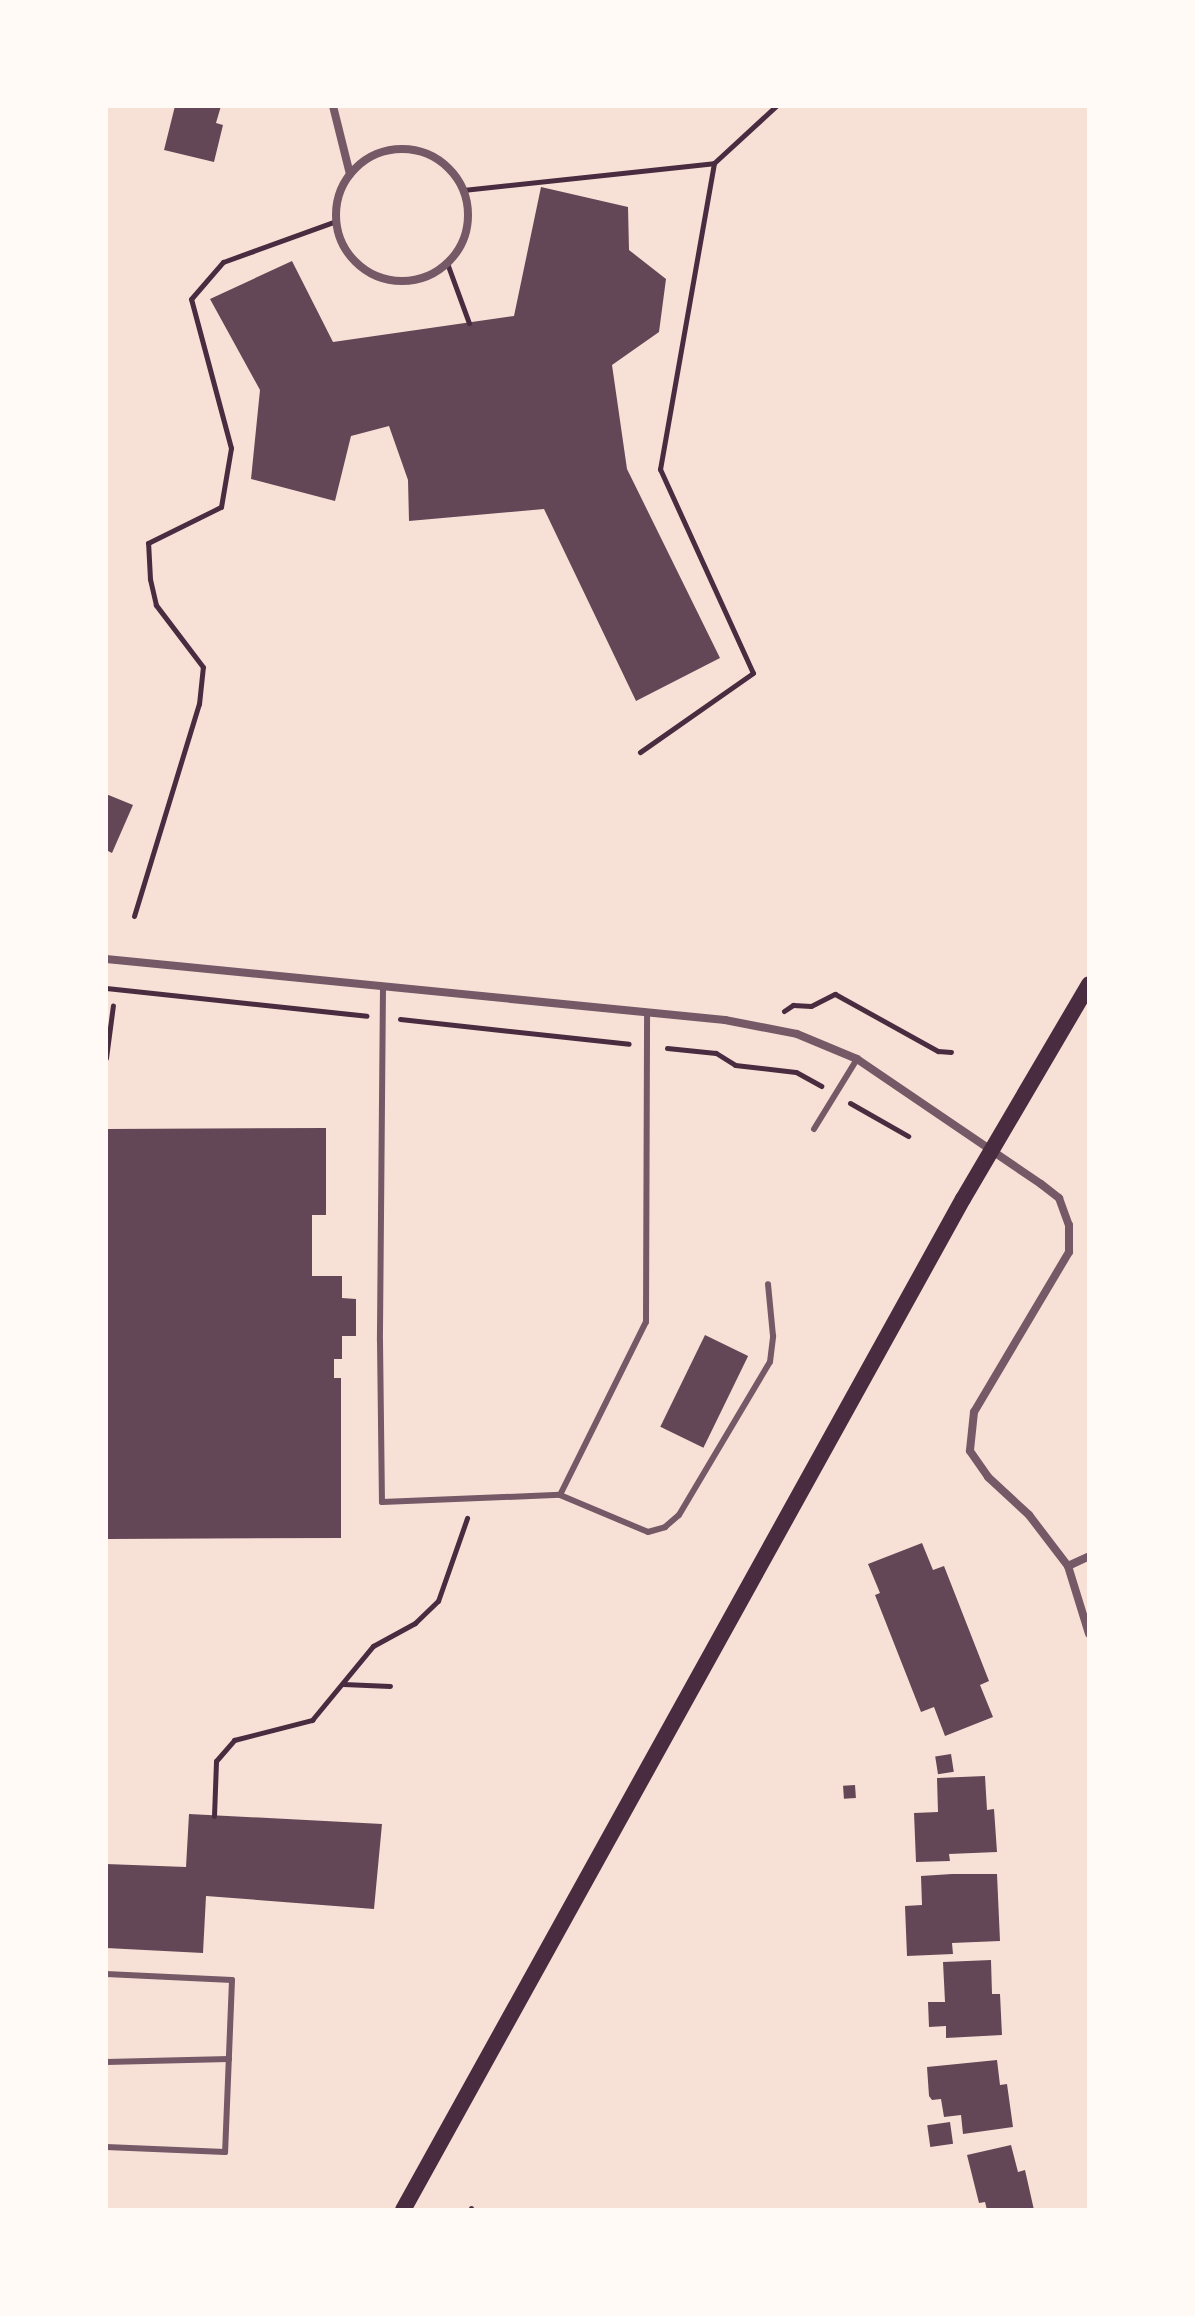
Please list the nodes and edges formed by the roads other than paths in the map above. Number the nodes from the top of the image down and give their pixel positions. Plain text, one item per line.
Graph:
1 (333, 106) edge
2 (350, 174) junction
3 (106, 959) edge
4 (1089, 984) edge
5 (383, 986) junction
6 (647, 1012) junction
7 (857, 1059) junction
8 (814, 1129) dead end
9 (992, 1152) junction
10 (768, 1284) dead end
11 (560, 1495) junction
12 (1089, 1556) edge
13 (1068, 1566) junction
14 (1089, 1634) edge
15 (106, 1974) edge
16 (229, 2059) junction
17 (106, 2062) edge
18 (106, 2147) edge
19 (403, 2210) edge

1 - 2 street
2 - 2 street
3 - 5 street
4 - 9 main road
5 - 6 street
5 - 11 lane
6 - 7 street
6 - 11 lane
7 - 8 lane
7 - 9 street
9 - 13 street
9 - 19 main road
10 - 11 lane
12 - 13 street
13 - 14 street
15 - 16 lane
16 - 17 lane
16 - 18 lane

